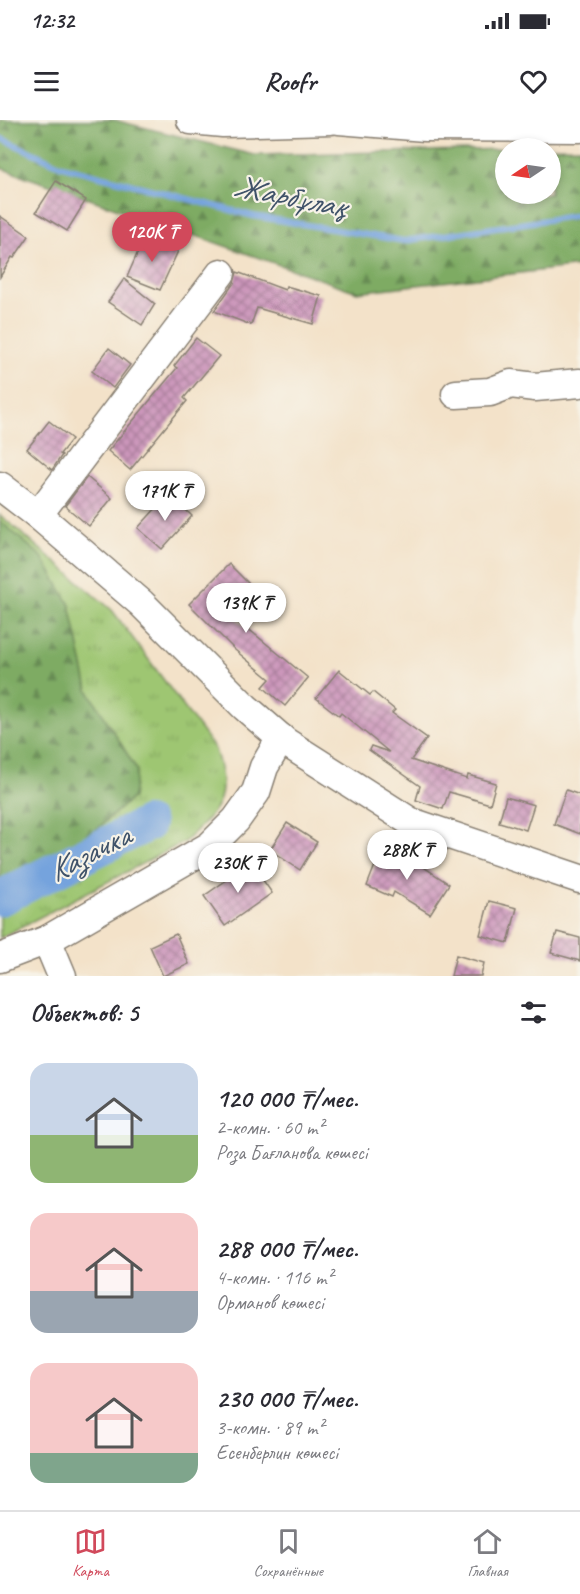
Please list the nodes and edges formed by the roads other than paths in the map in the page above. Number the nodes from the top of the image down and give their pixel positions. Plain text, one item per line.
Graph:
1 (191, 120) edge
2 (331, 120) edge
3 (339, 120) edge
4 (580, 128) edge
5 (221, 273) dead end
6 (580, 383) edge
7 (456, 394) dead end
8 (0, 486) edge
9 (38, 515) junction
10 (280, 738) junction
11 (580, 879) edge
12 (47, 940) junction
13 (0, 958) edge
14 (62, 976) edge

1 - 2 street
3 - 4 street
5 - 9 street
6 - 7 street
8 - 9 street
9 - 10 street
10 - 11 street
10 - 12 street
12 - 13 street
12 - 14 street

